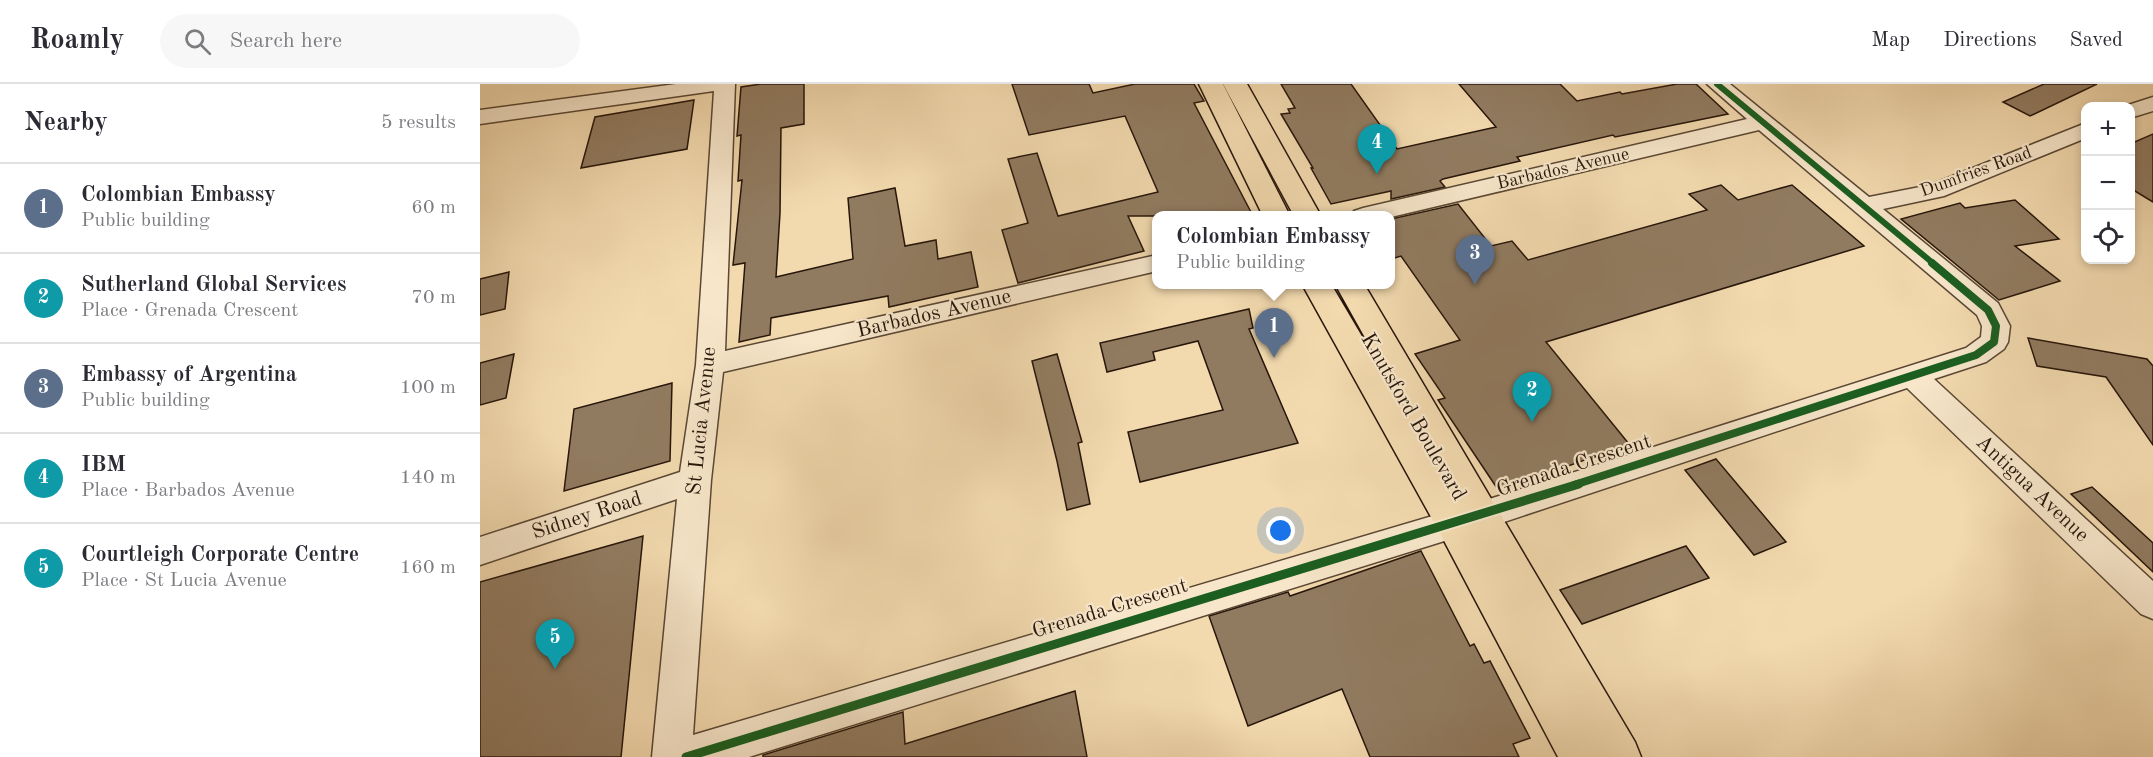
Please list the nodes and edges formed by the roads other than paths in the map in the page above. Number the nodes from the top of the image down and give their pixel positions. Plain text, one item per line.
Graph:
1 (723, 84) edge
2 (1211, 84) edge
3 (1235, 84) edge
4 (1717, 84) edge
5 (2153, 103) edge
6 (2135, 110) edge
7 (480, 117) edge
8 (1762, 122) junction
9 (2081, 132) edge
10 (1864, 204) junction
11 (1274, 211) edge
12 (1305, 211) edge
13 (1385, 211) edge
14 (1152, 264) edge
15 (1319, 289) edge
16 (1350, 289) edge
17 (710, 365) junction
18 (1911, 375) junction
19 (695, 480) junction
20 (1469, 519) junction
21 (480, 551) edge
22 (2153, 603) edge
23 (672, 757) edge
24 (686, 757) edge
25 (1581, 757) edge
26 (1620, 757) edge

1 - 7 street
1 - 17 street, St Lucia Avenue
2 - 11 main road
3 - 12 main road
4 - 8 street, Grenada Crescent
5 - 6 street
8 - 10 street, Grenada Crescent
8 - 13 street, Barbados Avenue
9 - 10 street, Dumfries Road
10 - 18 street, Grenada Crescent
14 - 17 street, Barbados Avenue
15 - 20 main road, Knutsford Boulevard
16 - 20 main road, Knutsford Boulevard
17 - 19 street, St Lucia Avenue
18 - 20 street, Grenada Crescent
18 - 22 street, Antigua Avenue
19 - 21 street, Sidney Road
19 - 23 street, St Lucia Avenue
20 - 24 street, Grenada Crescent
20 - 25 main road, Knutsford Boulevard
20 - 26 main road, Knutsford Boulevard

